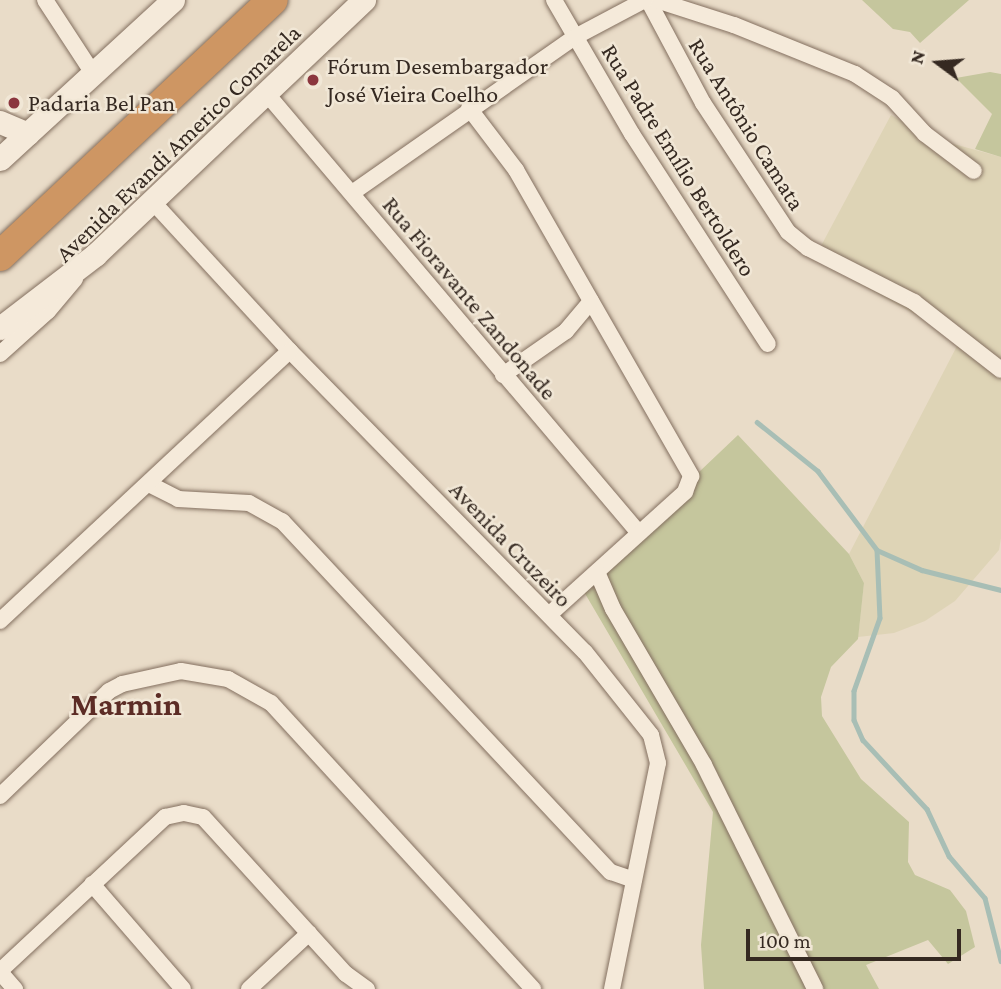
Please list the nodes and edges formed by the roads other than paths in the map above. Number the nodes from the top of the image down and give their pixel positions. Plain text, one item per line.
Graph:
1 (45, 0) edge
2 (173, 0) edge
3 (273, 0) edge
4 (364, 0) edge
5 (554, 0) edge
6 (647, 0) edge
7 (656, 0) edge
8 (575, 37) junction
9 (94, 75) junction
10 (267, 94) junction
11 (469, 108) junction
12 (0, 122) edge
13 (28, 134) junction
14 (0, 159) edge
15 (974, 171) dead end
16 (352, 193) junction
17 (153, 202) junction
18 (95, 255) junction
19 (0, 256) edge
20 (591, 301) junction
21 (580, 317) junction
22 (601, 318) junction
23 (0, 328) edge
24 (768, 344) dead end
25 (290, 351) junction
26 (0, 354) edge
27 (1001, 370) edge
28 (503, 375) junction
29 (149, 484) junction
30 (638, 532) junction
31 (597, 572) junction
32 (549, 615) junction
33 (0, 621) edge
34 (0, 796) edge
35 (634, 880) junction
36 (92, 884) junction
37 (309, 933) junction
38 (0, 971) edge
39 (15, 989) edge
40 (183, 989) edge
41 (248, 989) edge
42 (367, 989) edge
43 (533, 989) edge
44 (611, 989) edge
45 (815, 989) edge

1 - 9 street
2 - 9 street
3 - 19 highway
4 - 10 street, Avenida Evandi Americo Comarela
5 - 8 street, Rua Padre Emílio Bertoldero
6 - 8 street
6 - 27 street, Rua Antônio Camata
7 - 15 street
8 - 11 street
8 - 24 street, Rua Padre Emílio Bertoldero
9 - 13 street
10 - 16 street, Rua Fioravante Zandonade
10 - 17 street, Avenida Evandi Americo Comarela
11 - 16 street
11 - 20 street
12 - 13 street
13 - 14 street
16 - 28 street, Rua Fioravante Zandonade
17 - 18 street, Avenida Evandi Americo Comarela
17 - 25 street, Avenida Cruzeiro
18 - 23 street
18 - 26 street, Avenida Evandi Americo Comarela
20 - 21 street
20 - 22 street
21 - 22 street
21 - 28 street
22 - 30 street
25 - 29 street
25 - 32 street, Avenida Cruzeiro
28 - 30 street, Rua Fioravante Zandonade
29 - 33 street
29 - 35 street
30 - 31 street
31 - 32 street
31 - 45 street
32 - 35 street, Avenida Cruzeiro
34 - 43 street
35 - 44 street, Avenida Cruzeiro
36 - 37 street
36 - 38 street
36 - 40 street
37 - 41 street
37 - 42 street
38 - 39 street

